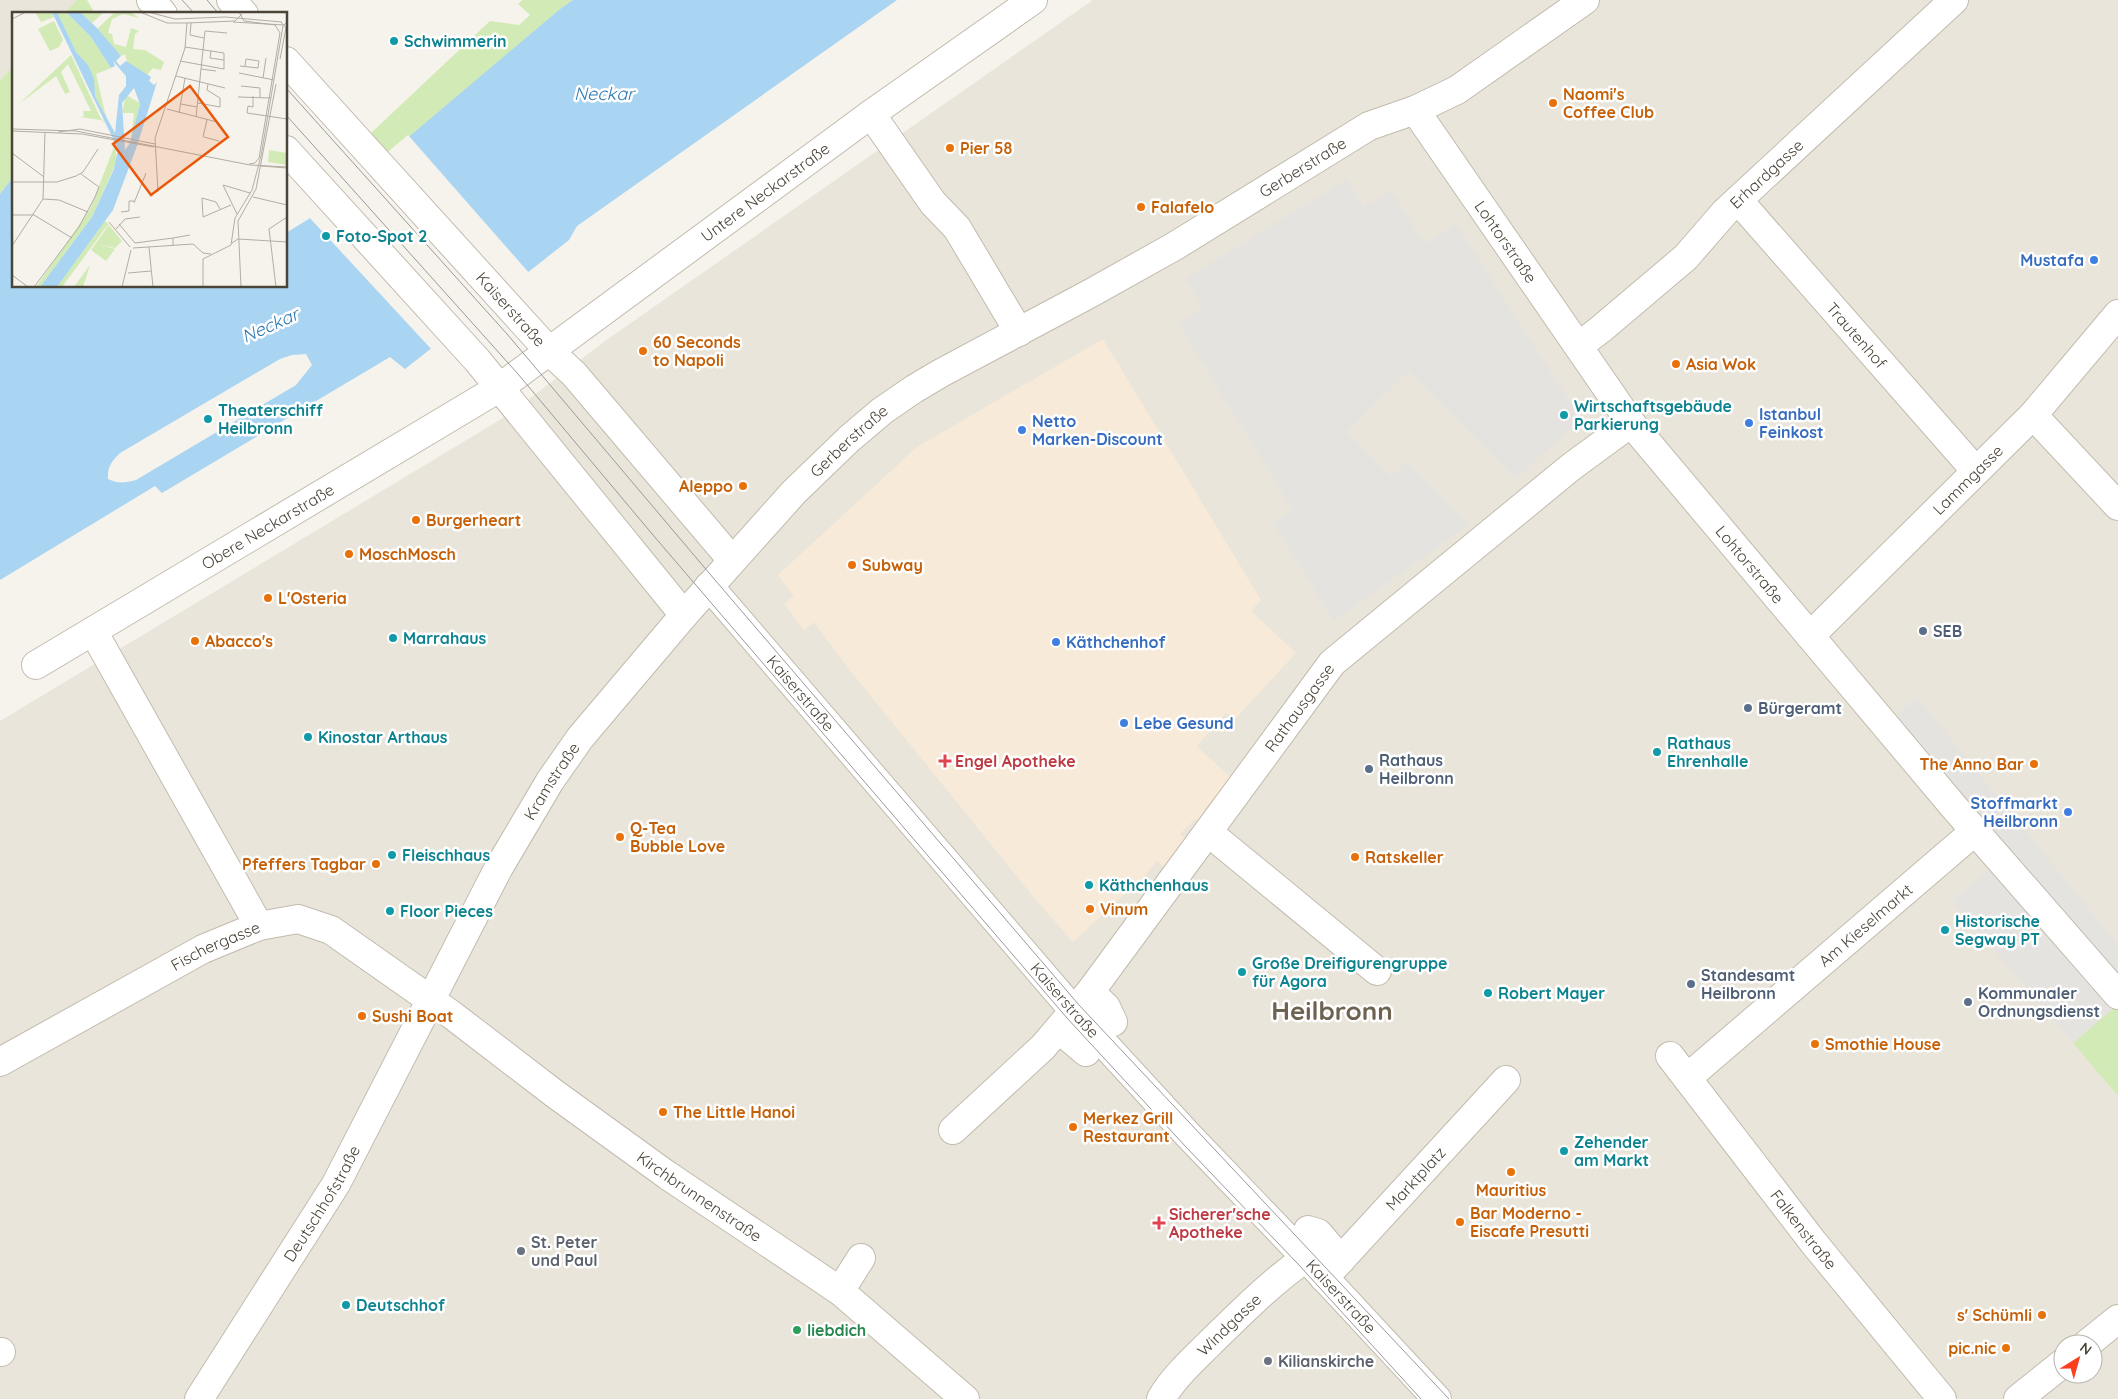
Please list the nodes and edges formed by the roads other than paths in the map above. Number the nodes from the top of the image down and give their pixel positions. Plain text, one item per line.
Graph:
1 (151, 0) edge
2 (231, 0) edge
3 (1033, 0) edge
4 (1585, 0) edge
5 (1954, 0) edge
6 (161, 12) edge
7 (242, 12) edge
8 (288, 62) edge
9 (1415, 110) junction
10 (871, 114) junction
11 (288, 152) edge
12 (1738, 200) junction
13 (2118, 314) edge
14 (1019, 332) junction
15 (1579, 346) junction
16 (549, 351) junction
17 (500, 388) junction
18 (2033, 415) junction
19 (1631, 423) junction
20 (1975, 470) junction
21 (2118, 506) edge
22 (732, 560) junction
23 (709, 586) junction
24 (684, 615) junction
25 (93, 631) junction
26 (1810, 636) junction
27 (36, 665) dead end
28 (1976, 831) junction
29 (1208, 832) junction
30 (259, 926) junction
31 (1377, 971) dead end
32 (2118, 995) edge
33 (431, 1000) junction
34 (1074, 1011) junction
35 (1113, 1022) dead end
36 (1086, 1052) dead end
37 (1670, 1056) dead end
38 (0, 1062) edge
39 (1687, 1078) junction
40 (1506, 1080) dead end
41 (953, 1130) dead end
42 (1308, 1230) dead end
43 (862, 1258) dead end
44 (1290, 1261) junction
45 (1333, 1269) junction
46 (840, 1291) junction
47 (2118, 1319) edge
48 (2099, 1334) edge
49 (2053, 1371) edge
50 (962, 1398) edge
51 (200, 1399) edge
52 (1161, 1399) edge
53 (1438, 1399) edge
54 (1942, 1399) edge
55 (2018, 1399) edge

1 - 6 street
2 - 7 street
3 - 10 street, Untere Neckarstraße
4 - 9 street, Gerberstraße
5 - 12 street, Erhardgasse
8 - 16 street, Kaiserstraße
9 - 14 street, Gerberstraße
9 - 15 street, Lohtorstraße
10 - 14 street
10 - 16 street, Untere Neckarstraße
11 - 17 street
12 - 15 street, Erhardgasse
12 - 20 street, Trautenhof
13 - 18 street, Lammgasse
14 - 22 street, Gerberstraße
15 - 19 street, Lohtorstraße
16 - 17 street, Untere Neckarstraße
16 - 22 street, Kaiserstraße
17 - 24 street
17 - 25 street, Obere Neckarstraße
18 - 20 street, Lammgasse
18 - 21 street
19 - 26 street, Lohtorstraße
19 - 29 street, Rathausgasse
20 - 26 street, Lammgasse
22 - 23 street, Gerberstraße
23 - 24 street, Kramstraße
23 - 34 street, Kaiserstraße
24 - 33 street, Kramstraße
25 - 27 street, Obere Neckarstraße
25 - 30 street
26 - 28 street, Lohtorstraße
28 - 32 street, Lohtorstraße
28 - 39 street, Am Kieselmarkt
29 - 31 street
29 - 34 street, Rathausgasse
30 - 33 street, Fischergasse
30 - 38 street, Fischergasse
33 - 46 street, Kirchbrunnenstraße
33 - 51 street, Deutschhofstraße
34 - 35 street
34 - 36 street
34 - 41 street, Rathausgasse
34 - 44 street, Kaiserstraße
37 - 39 street, Falkenstraße
39 - 54 street, Falkenstraße
40 - 45 street, Marktplatz
42 - 45 street
43 - 46 street
44 - 45 street, Kaiserstraße
44 - 52 street, Windgasse
45 - 53 street, Kaiserstraße
46 - 50 street, Kirchbrunnenstraße
47 - 48 street
49 - 55 street

